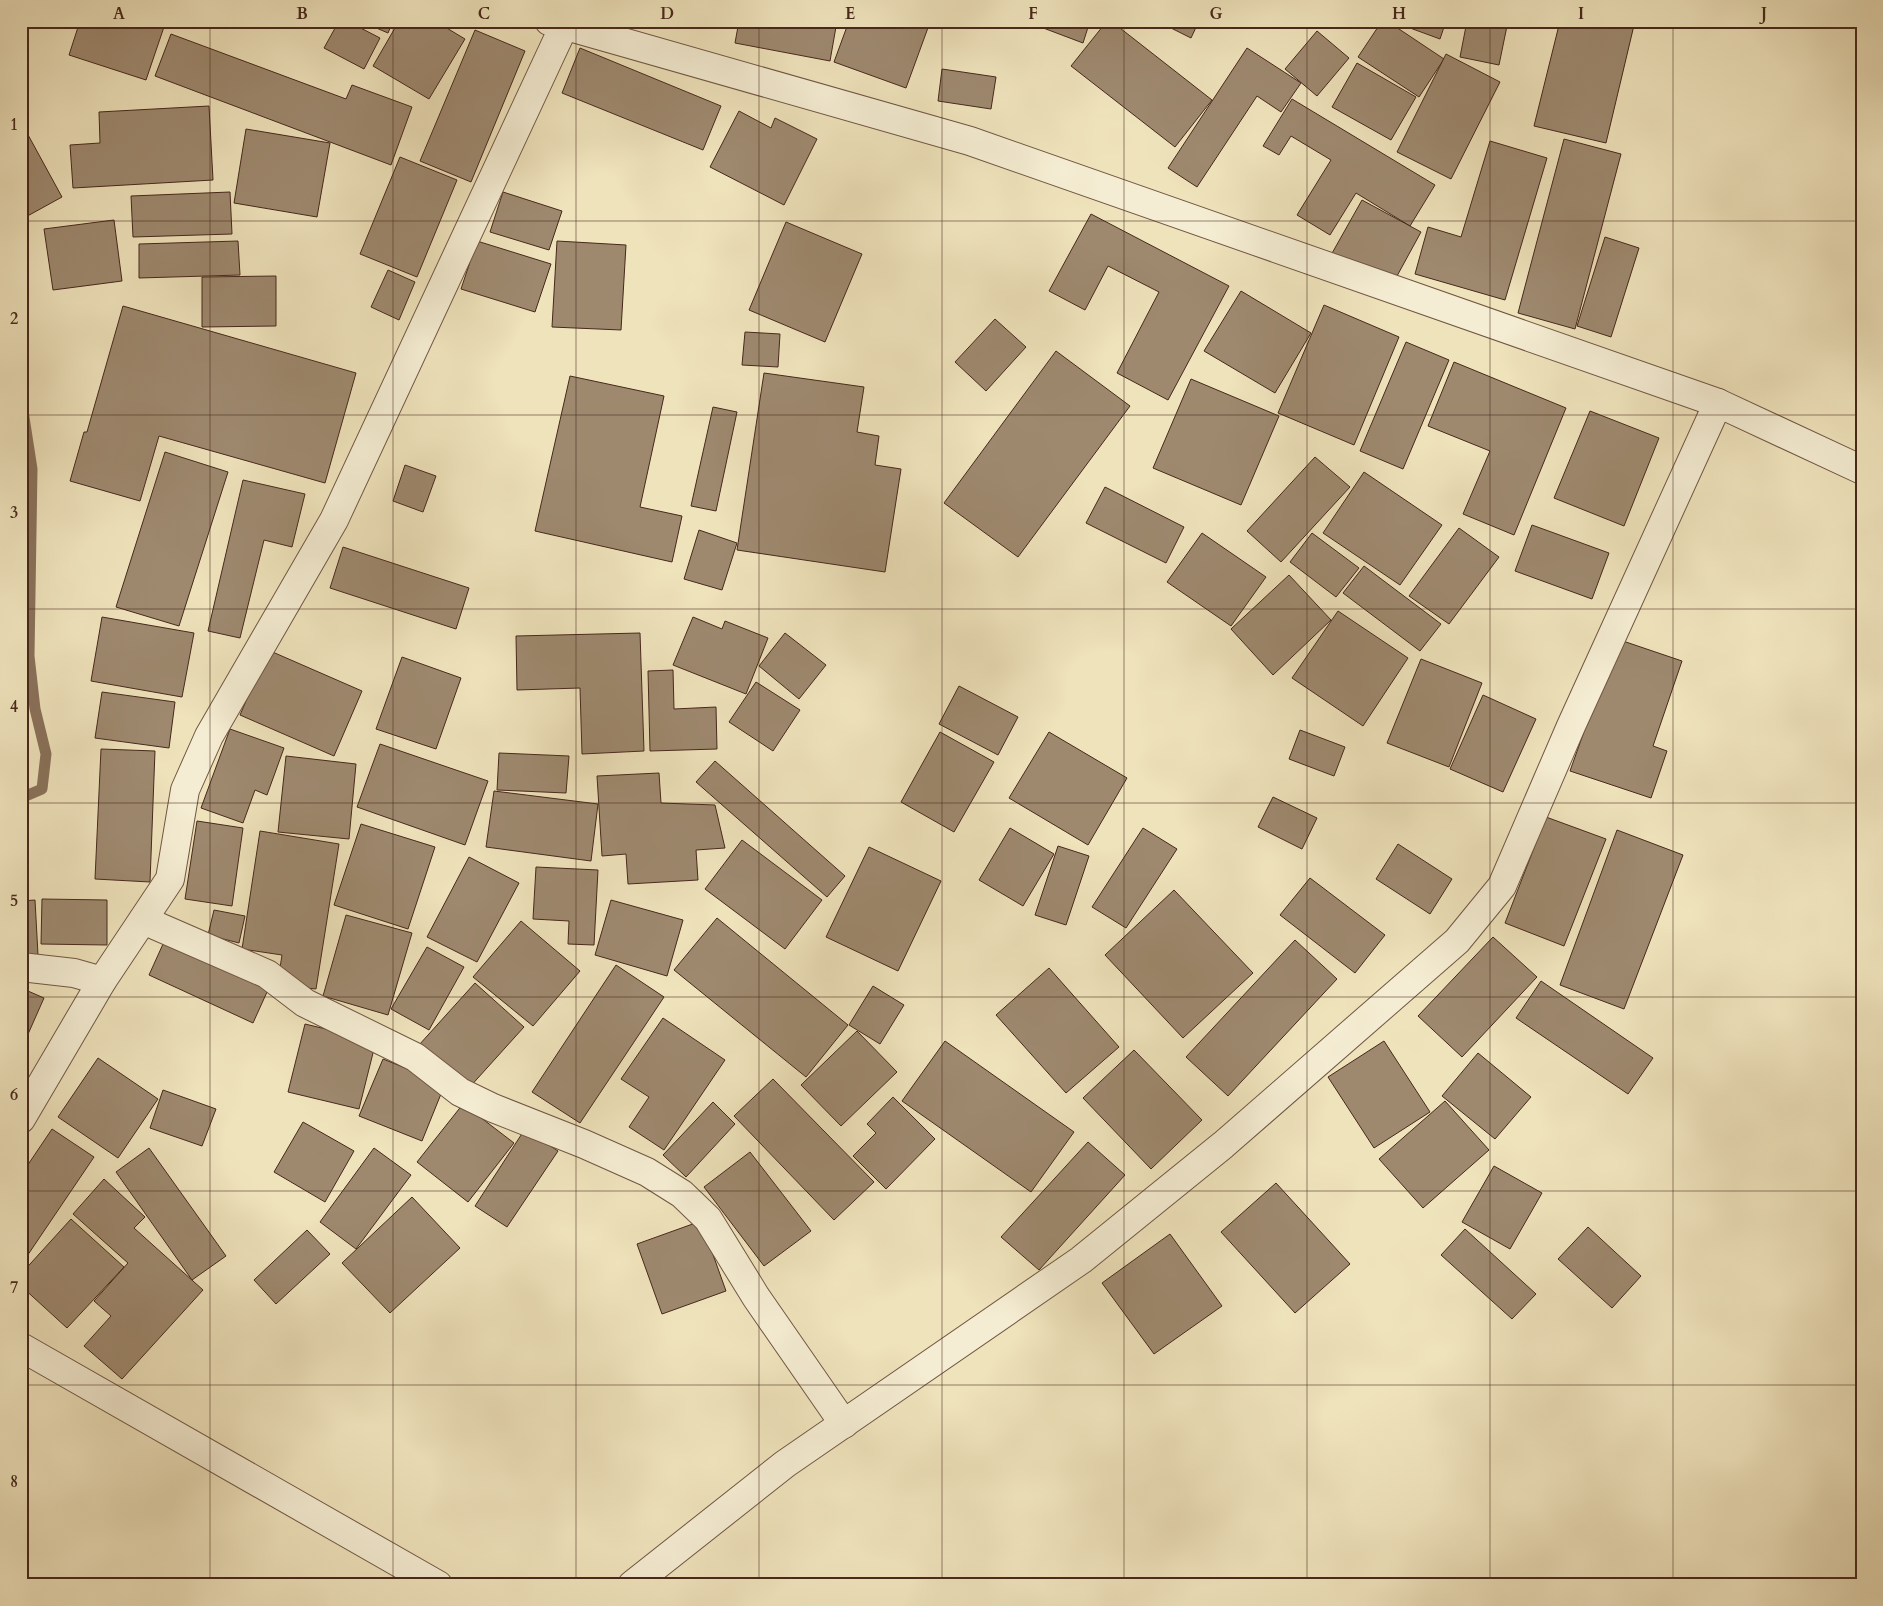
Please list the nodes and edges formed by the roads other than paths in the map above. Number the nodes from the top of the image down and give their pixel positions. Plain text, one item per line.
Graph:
1 (556, 24) edge
2 (610, 30) edge
3 (1718, 403) junction
4 (1862, 470) edge
5 (143, 920) junction
6 (21, 967) edge
7 (102, 980) junction
8 (21, 1119) edge
9 (21, 1347) edge
10 (844, 1424) junction
11 (438, 1585) edge
12 (632, 1585) edge

1 - 2 street
1 - 5 street
2 - 3 street
3 - 4 street
3 - 10 street
5 - 7 street
5 - 10 street
6 - 7 street
7 - 8 street
9 - 11 street
10 - 12 street

